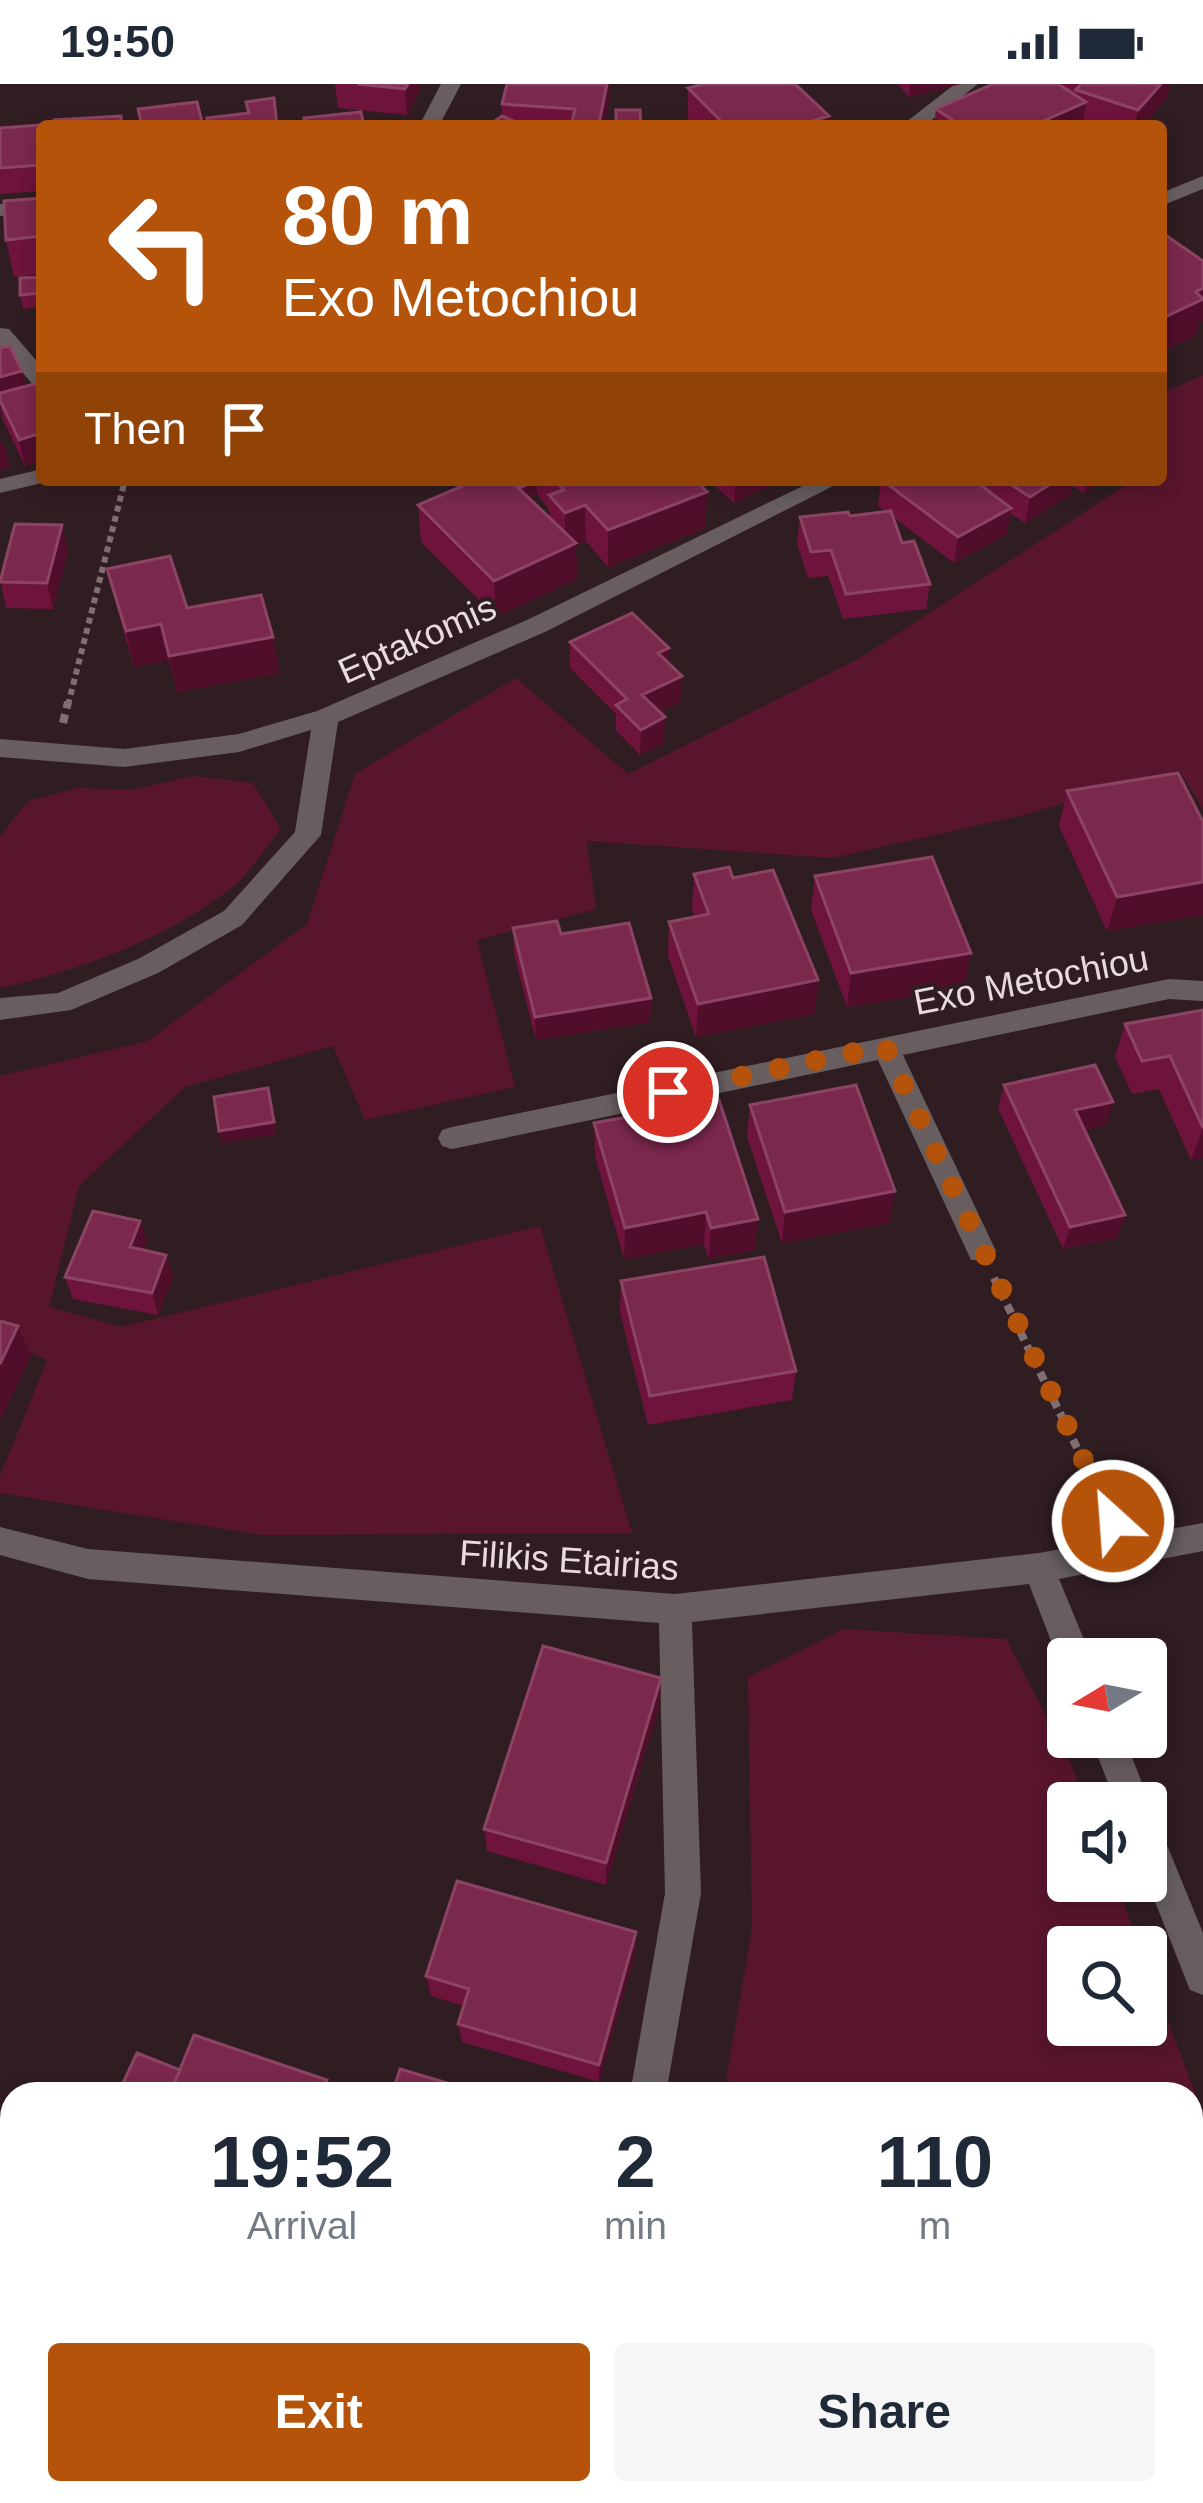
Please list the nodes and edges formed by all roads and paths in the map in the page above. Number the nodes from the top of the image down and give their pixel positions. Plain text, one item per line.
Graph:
1 (452, 84) edge
2 (968, 84) edge
3 (432, 120) edge
4 (919, 120) edge
5 (1203, 182) edge
6 (1167, 197) edge
7 (36, 206) edge
8 (0, 210) edge
9 (1, 334) edge
10 (36, 374) edge
11 (36, 478) edge
12 (123, 486) edge
13 (821, 486) edge
14 (0, 487) edge
15 (326, 718) junction
16 (2, 752) edge
17 (55, 753) junction
18 (1203, 991) edge
19 (0, 1009) edge
20 (885, 1046) junction
21 (452, 1138) dead end
22 (981, 1251) joint
23 (1203, 1537) edge
24 (0, 1541) edge
25 (1128, 1551) junction
26 (1039, 1568) junction
27 (675, 1609) junction
28 (1067, 1638) edge
29 (1167, 1887) edge
30 (1203, 1977) edge
31 (650, 2082) edge

1 - 3 street
2 - 4 street
5 - 6 street
7 - 8 street
9 - 10 street
11 - 14 street
12 - 17 path
13 - 15 street, Eptakomis
15 - 17 street, Eptakomis
15 - 19 street
16 - 17 street, Eptakomis
18 - 20 street, Exo Metochiou
20 - 21 street, Exo Metochiou
20 - 22 street
22 - 25 path
23 - 25 street, Filikis Etairias
24 - 27 street, Filikis Etairias
25 - 26 street, Filikis Etairias
26 - 27 street, Filikis Etairias
26 - 28 street
27 - 31 street
29 - 30 street

